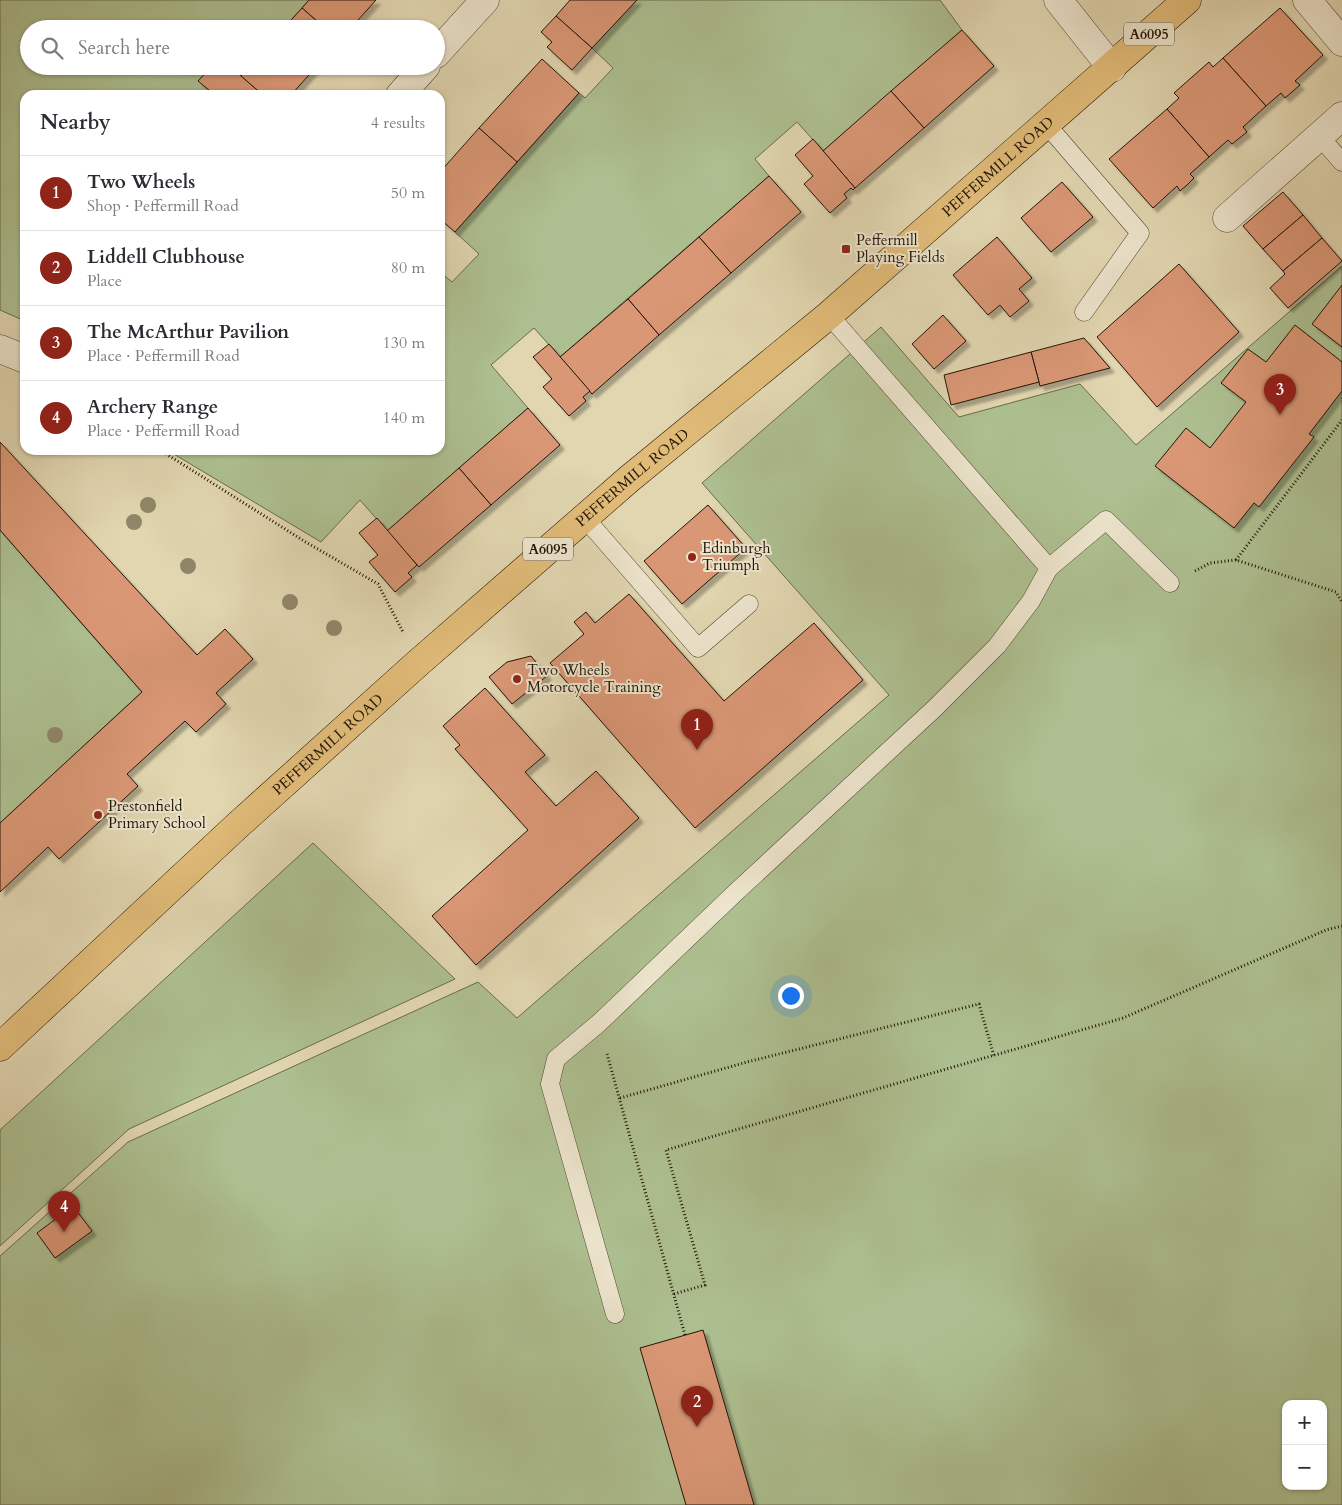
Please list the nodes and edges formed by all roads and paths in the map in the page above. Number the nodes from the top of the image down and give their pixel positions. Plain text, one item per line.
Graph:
1 (484, 0) edge
2 (1058, 0) edge
3 (1187, 0) edge
4 (1307, 0) edge
5 (1342, 42) edge
6 (445, 44) edge
7 (1112, 68) junction
8 (418, 75) edge
9 (404, 90) edge
10 (1342, 116) edge
11 (1047, 125) junction
12 (1320, 137) junction
13 (1342, 162) edge
14 (1227, 218) dead end
15 (1084, 312) dead end
16 (828, 315) junction
17 (0, 349) edge
18 (20, 357) edge
19 (1342, 420) edge
20 (168, 455) edge
21 (584, 517) junction
22 (1236, 560) junction
23 (1049, 568) junction
24 (1170, 584) joint
25 (1336, 592) junction
26 (1342, 595) edge
27 (1342, 602) edge
28 (749, 604) dead end
29 (418, 663) junction
30 (1342, 926) edge
31 (599, 1023) junction
32 (0, 1047) edge
33 (994, 1056) junction
34 (620, 1098) junction
35 (674, 1294) junction
36 (615, 1314) dead end
37 (685, 1335) dead end

1 - 6 street
2 - 7 street
3 - 7 main road, PEFFERMILL ROAD / A6095
4 - 5 street
7 - 11 main road, PEFFERMILL ROAD / A6095
8 - 9 street
10 - 12 street
11 - 15 lane
11 - 16 main road, PEFFERMILL ROAD / A6095
12 - 13 lane
12 - 14 street
16 - 21 main road, PEFFERMILL ROAD / A6095
16 - 23 lane
17 - 18 street
19 - 22 path
20 - 29 path
21 - 28 lane
21 - 29 main road, PEFFERMILL ROAD / A6095
22 - 24 path
22 - 25 path
23 - 24 lane
23 - 31 lane
25 - 26 path
25 - 27 path
29 - 32 main road, PEFFERMILL ROAD / A6095
30 - 33 path
31 - 34 path
31 - 36 lane
33 - 34 path
33 - 35 path
34 - 35 path
35 - 37 path

